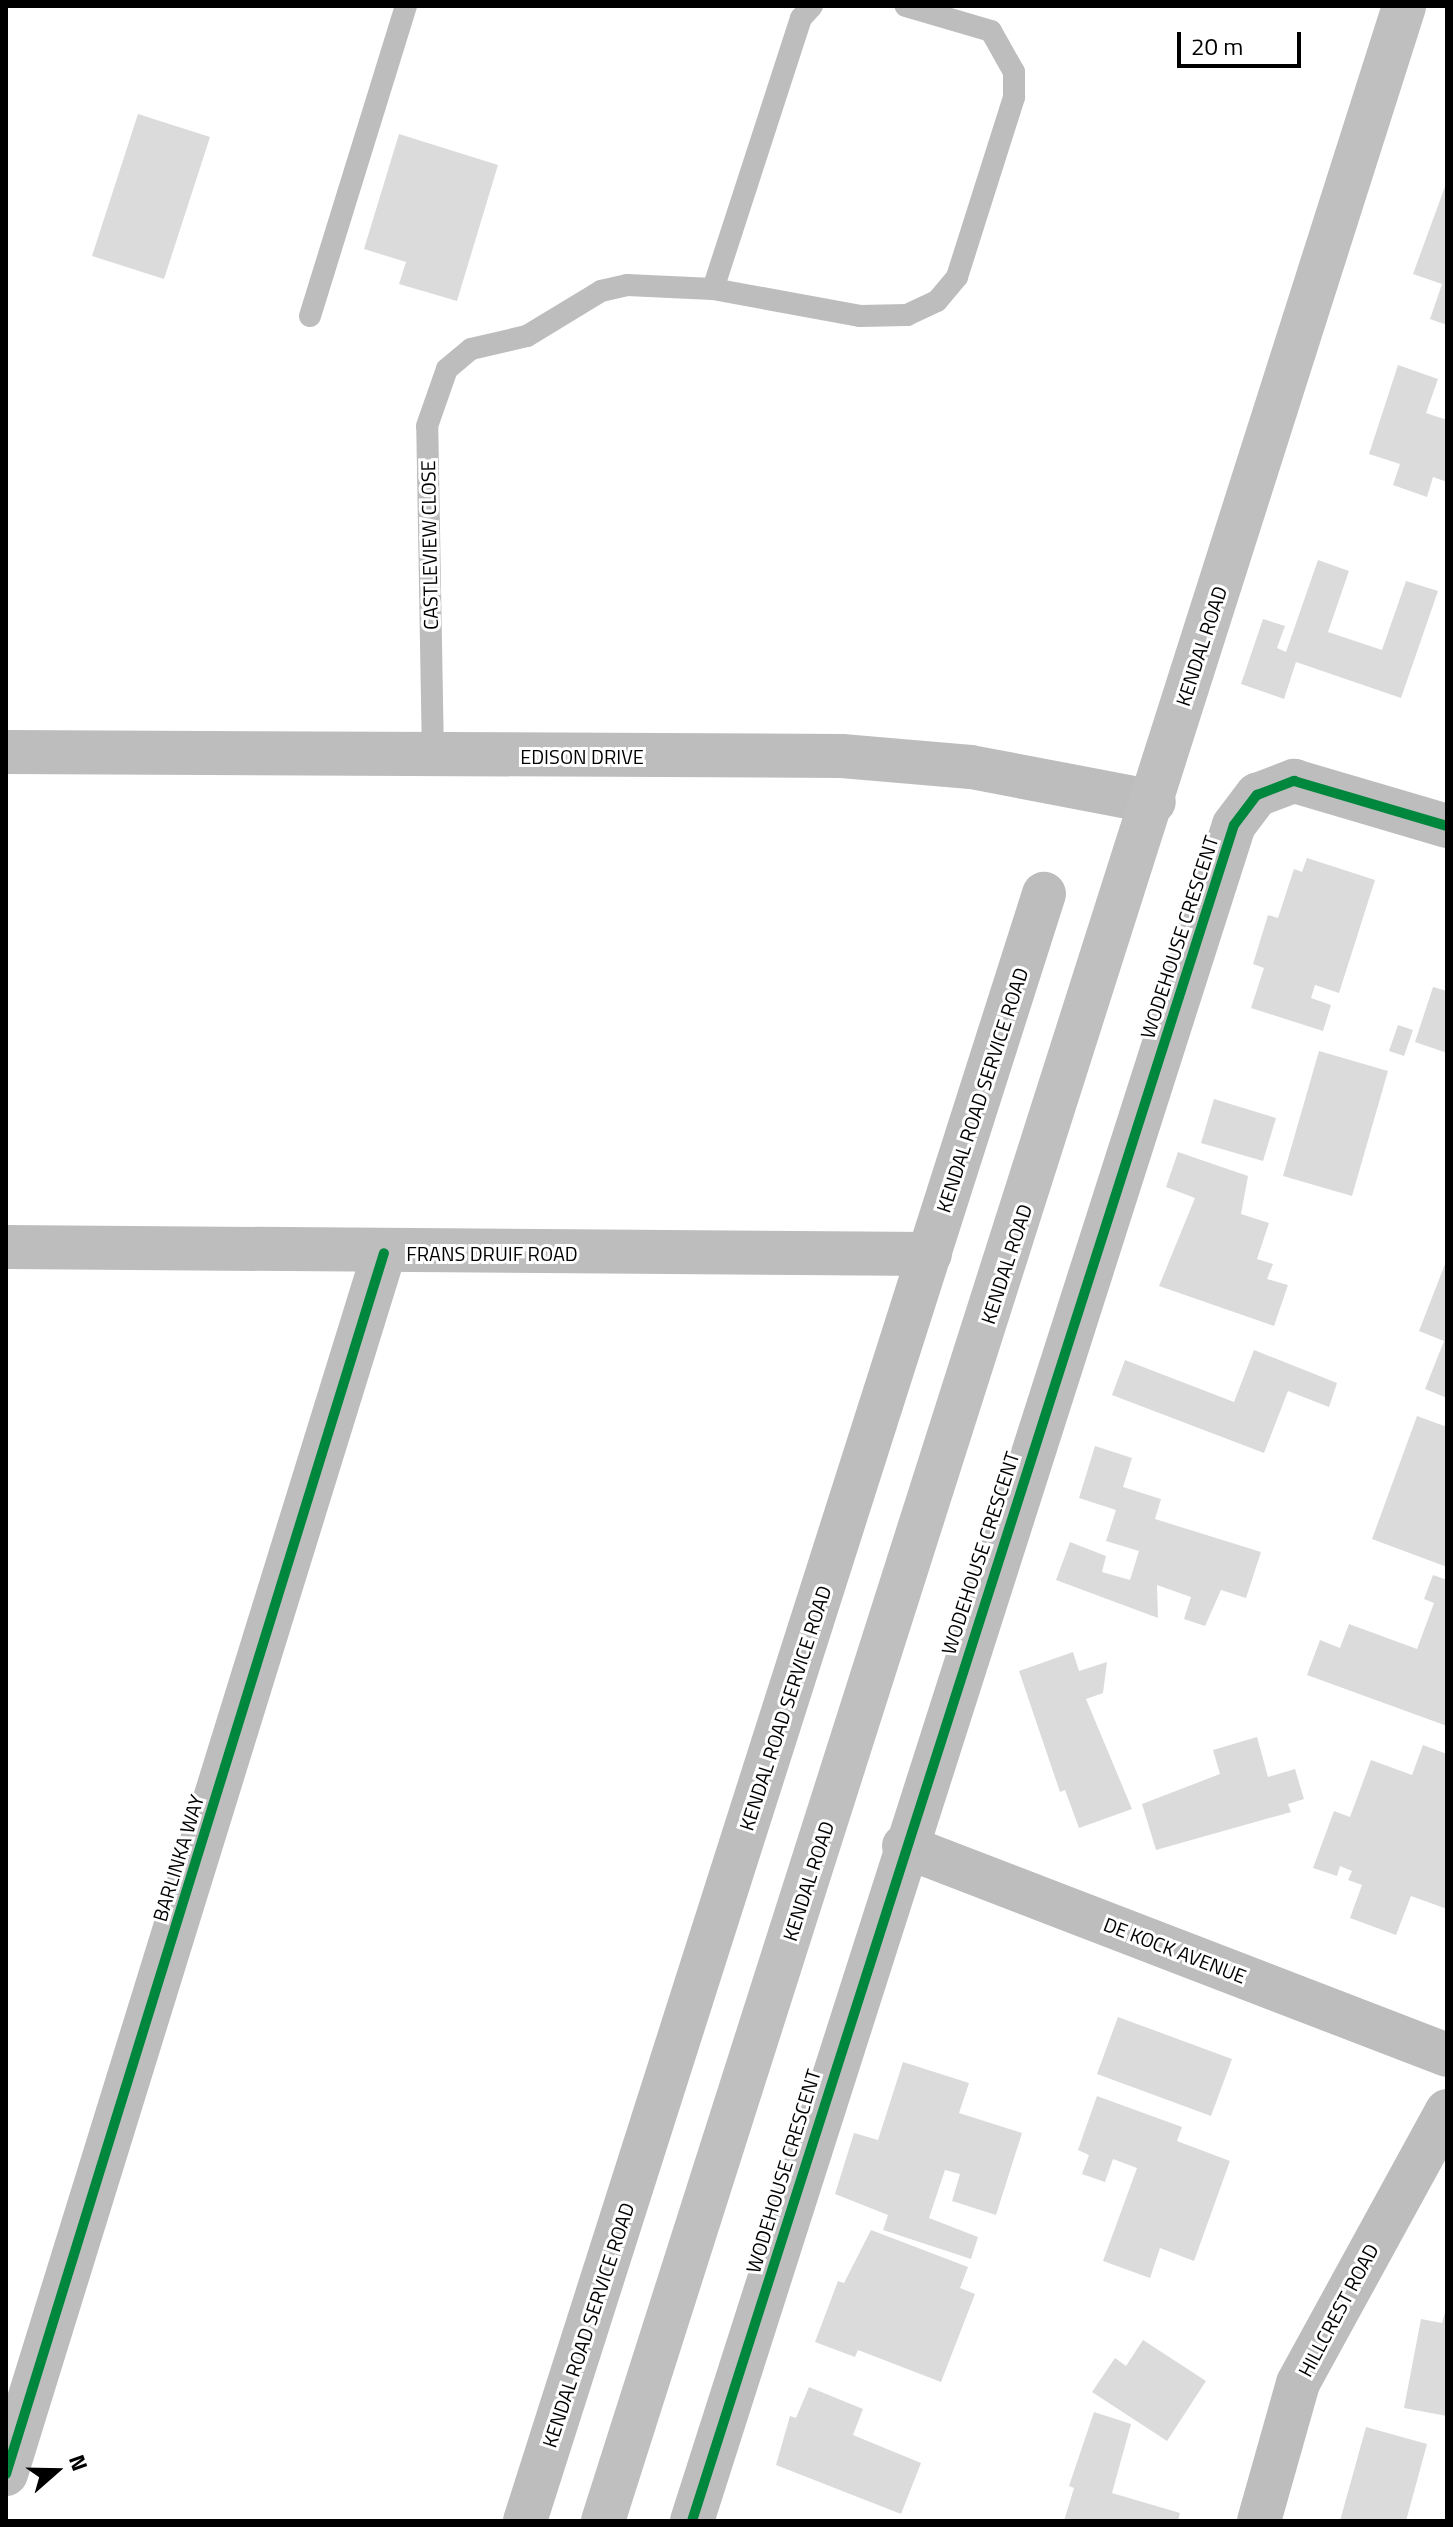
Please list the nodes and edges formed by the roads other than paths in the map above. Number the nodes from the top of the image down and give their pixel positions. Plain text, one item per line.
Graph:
1 (406, 6) edge
2 (812, 6) edge
3 (906, 6) edge
4 (1404, 6) edge
5 (713, 289) junction
6 (310, 316) dead end
7 (6, 752) edge
8 (433, 757) junction
9 (1154, 802) junction
10 (1447, 826) edge
11 (1044, 894) dead end
12 (6, 1247) edge
13 (384, 1253) junction
14 (930, 1254) junction
15 (904, 1846) junction
16 (1447, 2055) edge
17 (1447, 2111) edge
18 (6, 2474) edge
19 (525, 2521) edge
20 (603, 2521) edge
21 (692, 2521) edge
22 (1259, 2521) edge

1 - 6 lane
2 - 5 lane
3 - 5 lane
4 - 9 main road, KENDAL ROAD
5 - 8 lane, CASTLEVIEW CLOSE
7 - 8 street, EDISON DRIVE
8 - 9 street, EDISON DRIVE
9 - 20 main road, KENDAL ROAD
10 - 15 street, WODEHOUSE CRESCENT
11 - 14 street, KENDAL ROAD SERVICE ROAD
12 - 13 street, FRANS DRUIF ROAD
13 - 14 street, FRANS DRUIF ROAD
13 - 18 street, BARLINKA WAY
14 - 19 street, KENDAL ROAD SERVICE ROAD
15 - 16 street, DE KOCK AVENUE
15 - 21 street, WODEHOUSE CRESCENT
17 - 22 street, HILLCREST ROAD

